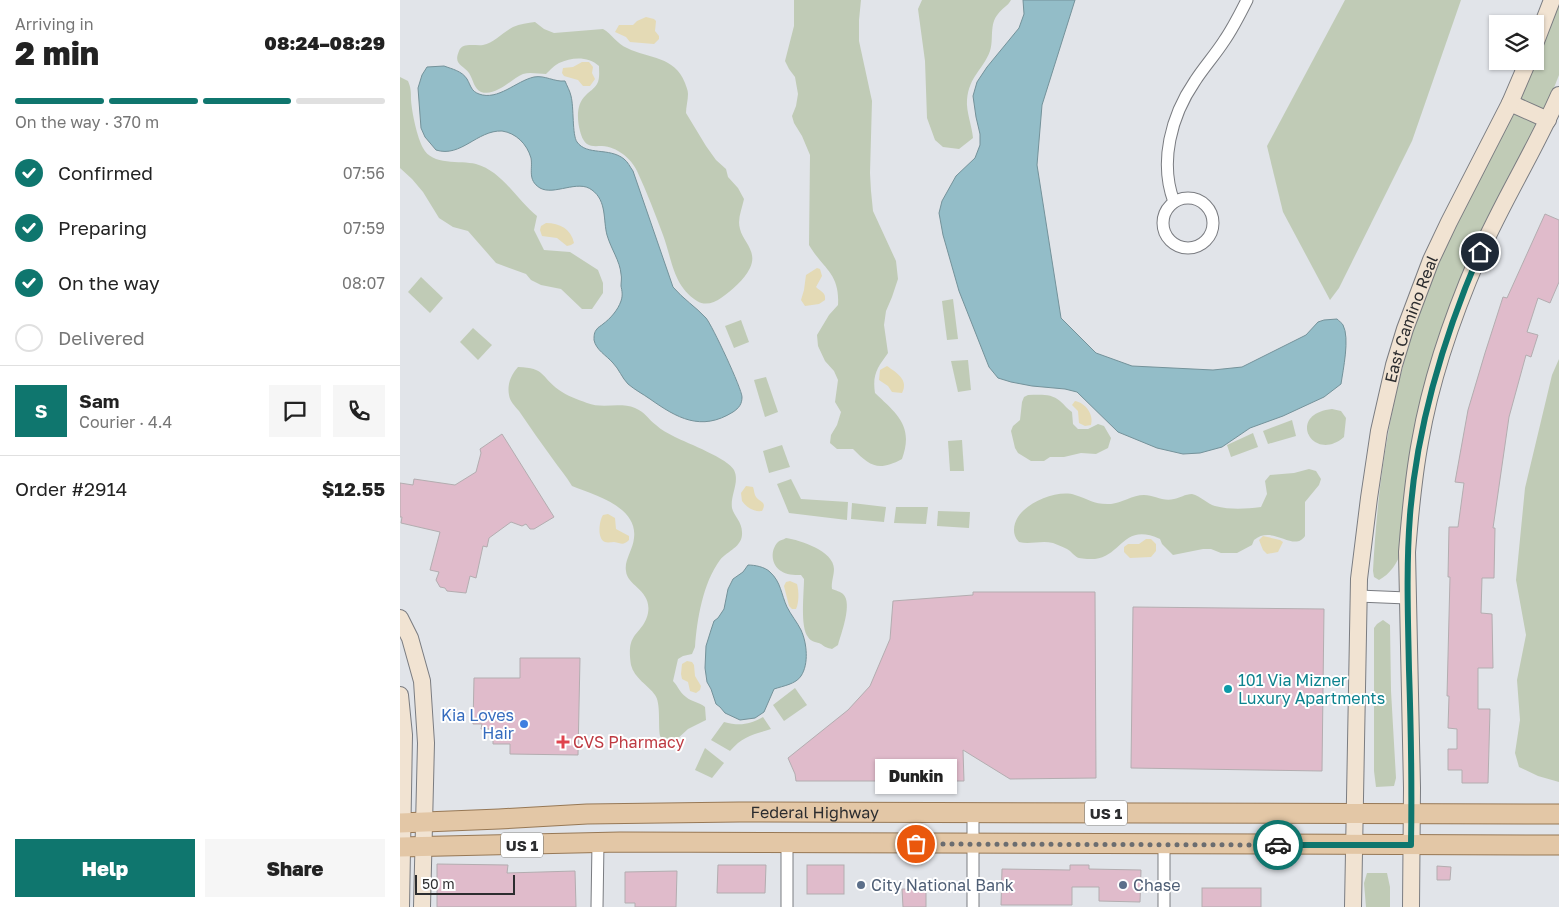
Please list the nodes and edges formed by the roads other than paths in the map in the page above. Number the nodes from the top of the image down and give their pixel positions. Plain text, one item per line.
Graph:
1 (1247, 0) edge
2 (1552, 0) edge
3 (1544, 21) edge
4 (1524, 70) edge
5 (1559, 95) edge
6 (1510, 104) junction
7 (1548, 120) junction
8 (1174, 202) junction
9 (1358, 596) junction
10 (1407, 598) junction
11 (400, 618) edge
12 (400, 695) edge
13 (973, 812) junction
14 (1355, 814) junction
15 (1412, 814) junction
16 (1559, 814) edge
17 (424, 822) junction
18 (401, 823) edge
19 (598, 843) junction
20 (973, 843) junction
21 (787, 844) junction
22 (1164, 844) junction
23 (1354, 845) junction
24 (1411, 845) junction
25 (1559, 845) edge
26 (401, 847) edge
27 (424, 847) junction
28 (401, 907) edge
29 (422, 907) edge
30 (597, 907) edge
31 (786, 907) edge
32 (973, 907) edge
33 (1164, 907) edge
34 (1353, 907) edge
35 (1411, 907) edge

1 - 8 street
2 - 3 street
4 - 6 street, East Camino Real
5 - 7 street
6 - 7 street
6 - 9 street, East Camino Real
7 - 10 street
8 - 8 street
9 - 10 street
9 - 14 street, East Camino Real
10 - 15 street
11 - 17 street
12 - 18 street
13 - 14 main road, Federal Highway / US 1
13 - 17 main road, Federal Highway / US 1
13 - 20 street
14 - 15 main road, Federal Highway / US 1
14 - 23 street, East Camino Real
15 - 16 main road, Federal Highway / US 1
15 - 24 street
17 - 18 main road, Federal Highway / US 1
17 - 27 street
18 - 26 street
19 - 21 main road, Federal Highway / US 1
19 - 27 main road, Federal Highway / US 1
19 - 30 street
20 - 21 main road, Federal Highway / US 1
20 - 22 main road, Federal Highway / US 1
20 - 32 street
21 - 31 street
22 - 23 main road, Federal Highway / US 1
22 - 33 street
23 - 24 main road, Federal Highway / US 1
23 - 34 street, East Camino Real
24 - 25 main road, Federal Highway / US 1
24 - 35 street
26 - 27 main road, Federal Highway / US 1
26 - 28 street
27 - 29 street

